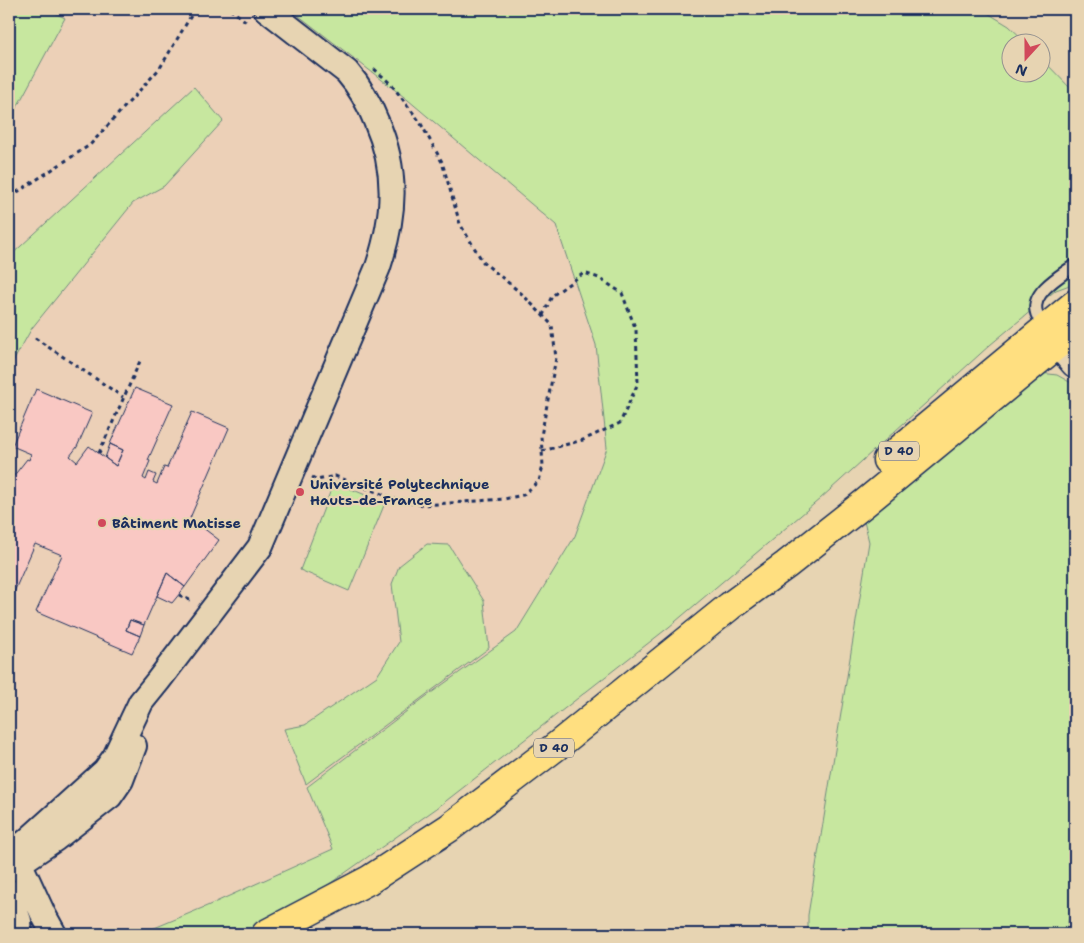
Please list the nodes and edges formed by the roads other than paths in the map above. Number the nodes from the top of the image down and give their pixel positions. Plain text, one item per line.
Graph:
1 (259, 18) edge
2 (1075, 265) edge
3 (1075, 304) edge
4 (1064, 341) edge
5 (13, 859) edge
6 (369, 880) junction
7 (9, 892) edge
8 (20, 934) edge
9 (54, 934) edge
10 (266, 934) edge
11 (290, 934) edge

1 - 5 street
2 - 4 lane
3 - 4 main road, D 40
4 - 6 main road, D 40
5 - 9 street
6 - 10 main road, D 40
6 - 11 main road, D 40
7 - 8 street

